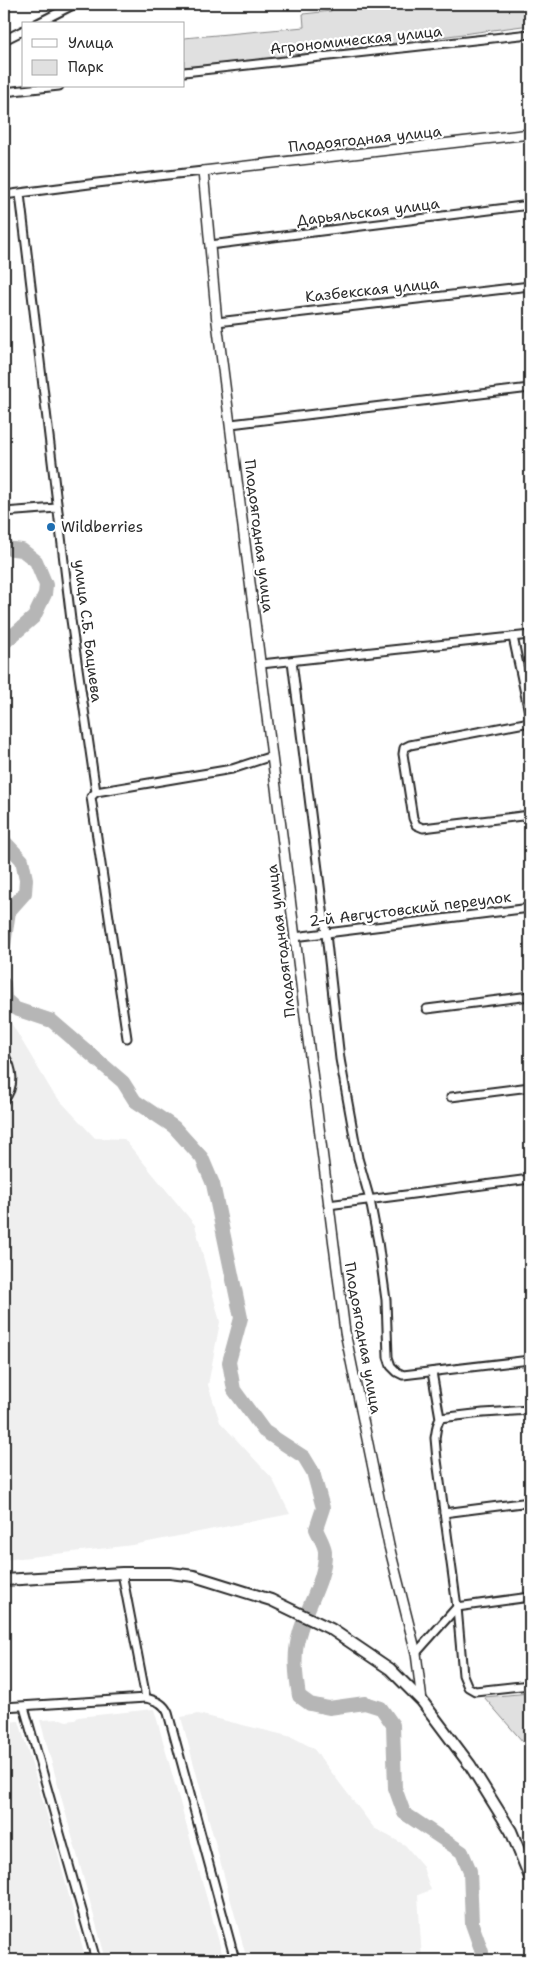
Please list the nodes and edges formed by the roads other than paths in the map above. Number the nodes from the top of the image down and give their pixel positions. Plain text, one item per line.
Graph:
1 (75, 4) edge
2 (40, 22) edge
3 (22, 31) edge
4 (530, 34) edge
5 (4, 40) edge
6 (185, 72) edge
7 (41, 88) edge
8 (4, 92) edge
9 (530, 134) edge
10 (203, 172) junction
11 (20, 194) junction
12 (4, 195) edge
13 (530, 205) edge
14 (210, 245) junction
15 (530, 286) edge
16 (217, 322) junction
17 (530, 388) edge
18 (231, 424) junction
19 (57, 508) junction
20 (4, 512) edge
21 (530, 635) edge
22 (513, 637) junction
23 (292, 661) junction
24 (261, 664) junction
25 (530, 717) edge
26 (530, 722) edge
27 (272, 756) junction
28 (96, 792) junction
29 (530, 815) edge
30 (530, 908) edge
31 (326, 934) junction
32 (294, 937) junction
33 (530, 996) edge
34 (427, 1009) dead end
35 (127, 1038) dead end
36 (4, 1056) edge
37 (530, 1086) edge
38 (451, 1097) dead end
39 (4, 1100) edge
40 (530, 1179) edge
41 (370, 1200) junction
42 (328, 1204) junction
43 (530, 1360) edge
44 (432, 1372) junction
45 (530, 1410) edge
46 (440, 1418) junction
47 (530, 1502) edge
48 (444, 1513) junction
49 (122, 1573) junction
50 (4, 1580) edge
51 (530, 1597) edge
52 (457, 1608) junction
53 (416, 1653) junction
54 (530, 1685) edge
55 (146, 1698) junction
56 (422, 1701) junction
57 (24, 1706) junction
58 (4, 1707) edge
59 (530, 1877) edge
60 (96, 1960) edge
61 (235, 1960) edge

1 - 2 street
3 - 5 street
4 - 6 street, Агрономическая улица
7 - 8 street
9 - 10 street, Плодоягодная улица
10 - 11 street, Плодоягодная улица
10 - 14 street, Плодоягодная улица
11 - 12 street, Плодоягодная улица
11 - 19 street, улица С.Б. Бациева
13 - 14 street, Дарьяльская улица
14 - 16 street, Плодоягодная улица
15 - 16 street, Казбекская улица
16 - 18 street, Плодоягодная улица
17 - 18 street
18 - 24 street, Плодоягодная улица
19 - 20 street
19 - 28 street, улица С.Б. Бациева
21 - 22 street
22 - 23 street
22 - 25 street
23 - 24 street
23 - 31 street
24 - 27 street, Плодоягодная улица
26 - 29 street
27 - 28 street
27 - 32 street, Плодоягодная улица
28 - 35 street, улица С.Б. Бациева
30 - 31 street, 2-й Августовский переулок
31 - 32 street, 2-й Августовский переулок
31 - 41 street
32 - 42 street, Плодоягодная улица
33 - 34 street
36 - 39 street
37 - 38 street
40 - 41 street
41 - 42 street
41 - 44 street
42 - 53 street, Плодоягодная улица
43 - 44 street
44 - 46 street
45 - 46 street
46 - 48 street
47 - 48 street
48 - 52 street
49 - 50 main road
49 - 55 street
49 - 56 main road
51 - 52 street
52 - 53 street
52 - 54 street
53 - 56 street, Плодоягодная улица
55 - 57 street
55 - 61 street
56 - 59 main road
57 - 58 street
57 - 60 street

